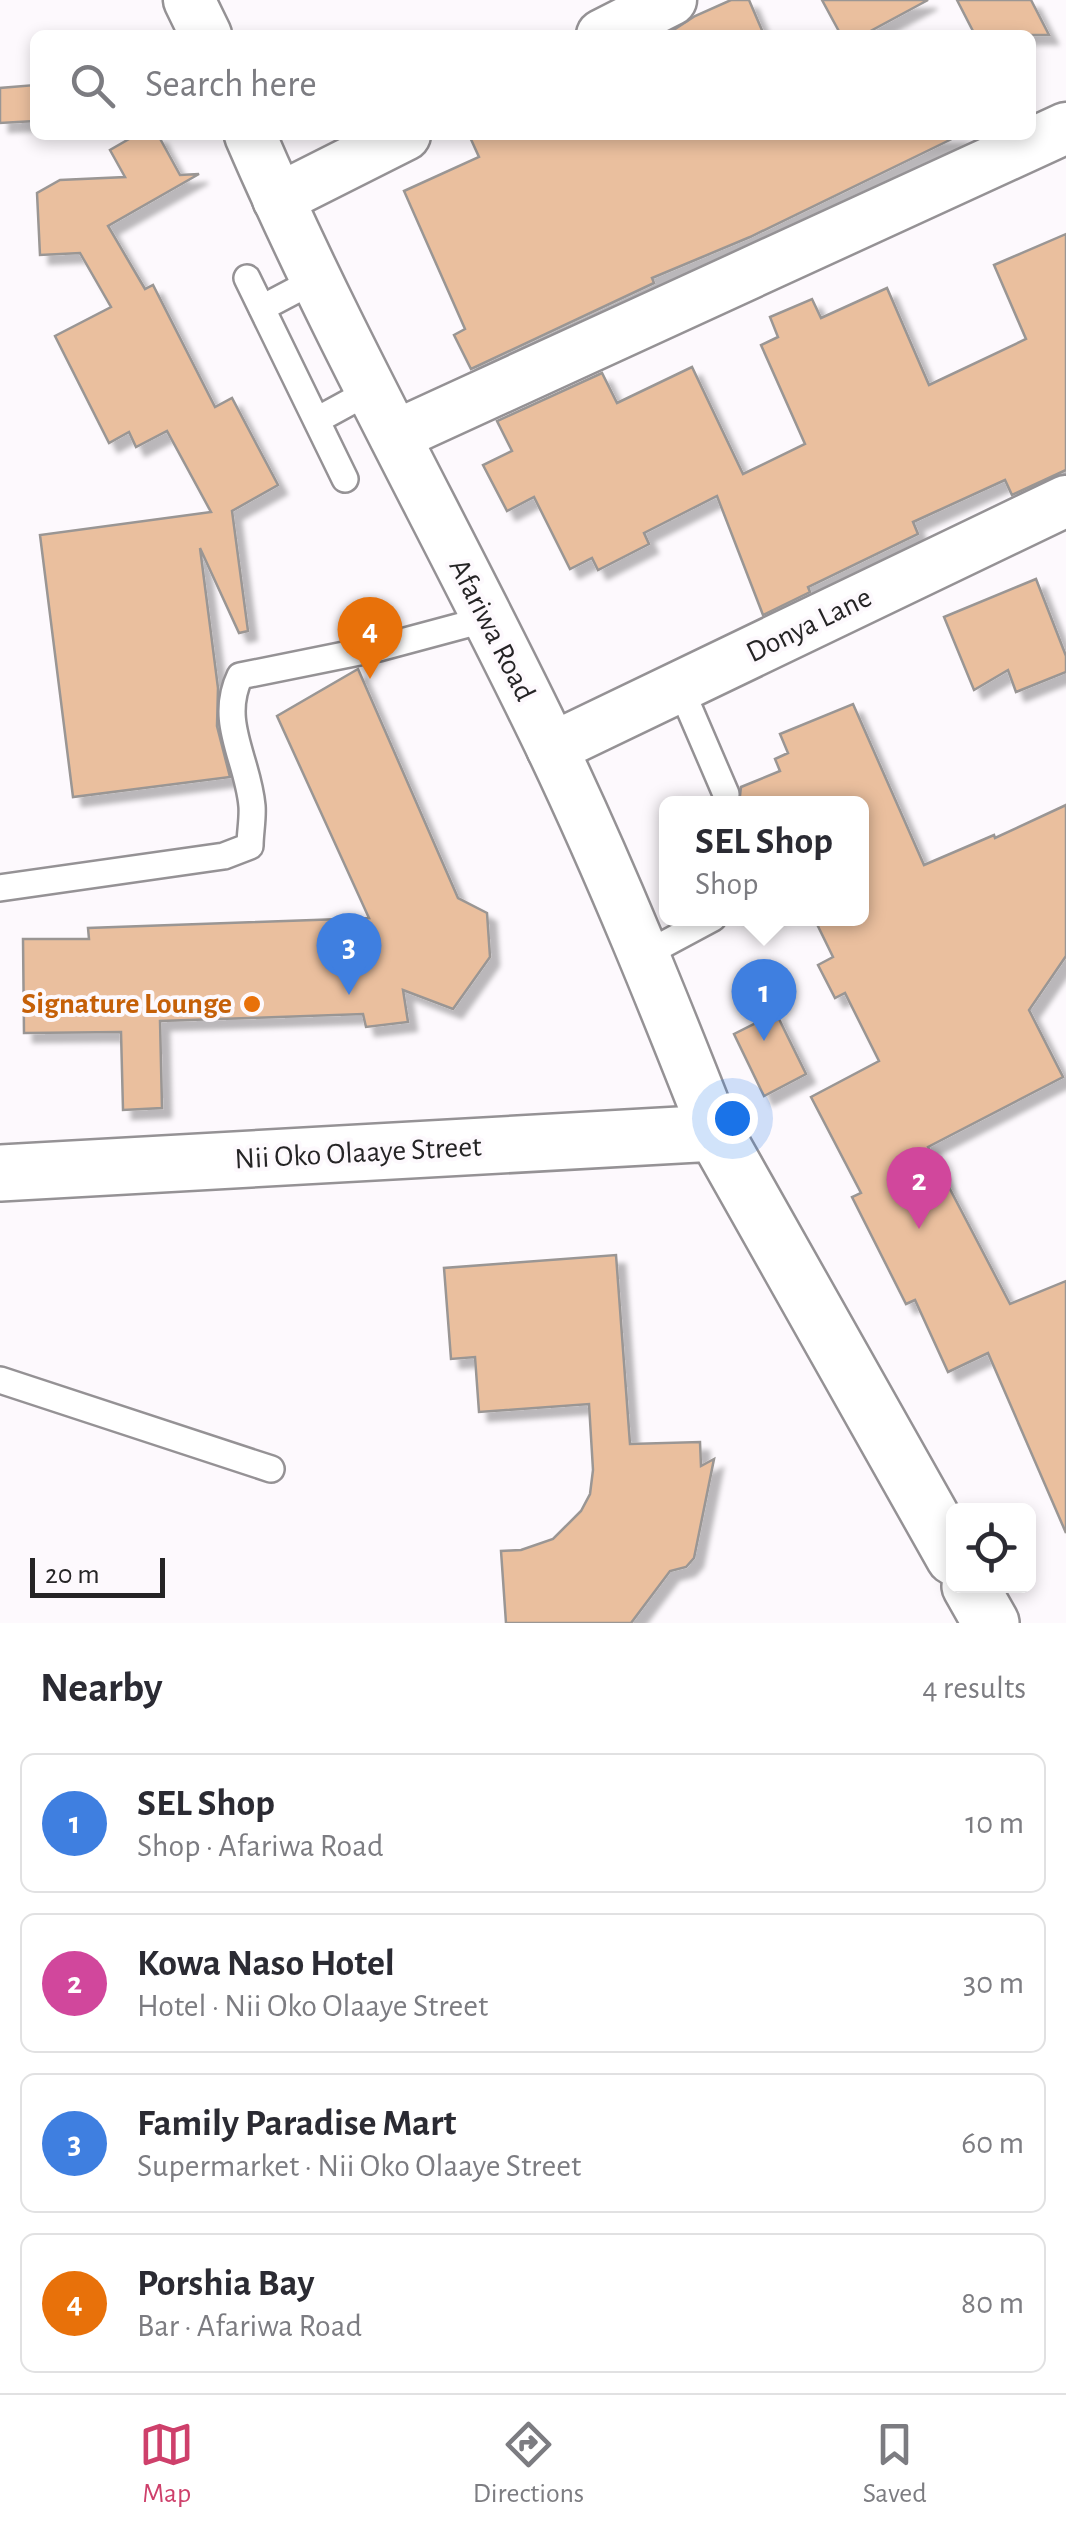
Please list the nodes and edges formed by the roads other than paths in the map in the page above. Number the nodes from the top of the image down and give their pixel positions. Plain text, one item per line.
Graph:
1 (189, 0) edge
2 (672, 0) edge
3 (204, 30) edge
4 (612, 30) edge
5 (1066, 128) edge
6 (252, 140) edge
7 (395, 140) edge
8 (278, 200) junction
9 (247, 278) dead end
10 (316, 279) junction
11 (262, 308) junction
12 (372, 390) junction
13 (316, 420) junction
14 (395, 436) junction
15 (345, 480) dead end
16 (1066, 500) edge
17 (487, 620) junction
18 (680, 687) junction
19 (552, 748) junction
20 (726, 794) dead end
21 (0, 888) edge
22 (698, 926) edge
23 (644, 954) junction
24 (715, 1133) junction
25 (0, 1173) edge
26 (0, 1380) edge
27 (272, 1468) dead end
28 (946, 1543) edge
29 (974, 1593) edge
30 (991, 1623) edge

1 - 3 street
2 - 4 street
5 - 14 street
6 - 8 street, Afariwa Road
7 - 8 street
8 - 10 street, Afariwa Road
9 - 11 lane
10 - 11 lane
10 - 12 street, Afariwa Road
11 - 13 lane
12 - 13 lane
12 - 14 street, Afariwa Road
13 - 15 lane
14 - 17 street, Afariwa Road
16 - 18 street, Donya Lane
17 - 19 street, Afariwa Road
17 - 21 lane
18 - 19 street, Donya Lane
18 - 20 lane
19 - 23 street, Afariwa Road
22 - 23 lane
23 - 24 street, Afariwa Road
24 - 25 street, Nii Oko Olaaye Street
24 - 28 street
26 - 27 lane
29 - 30 street

